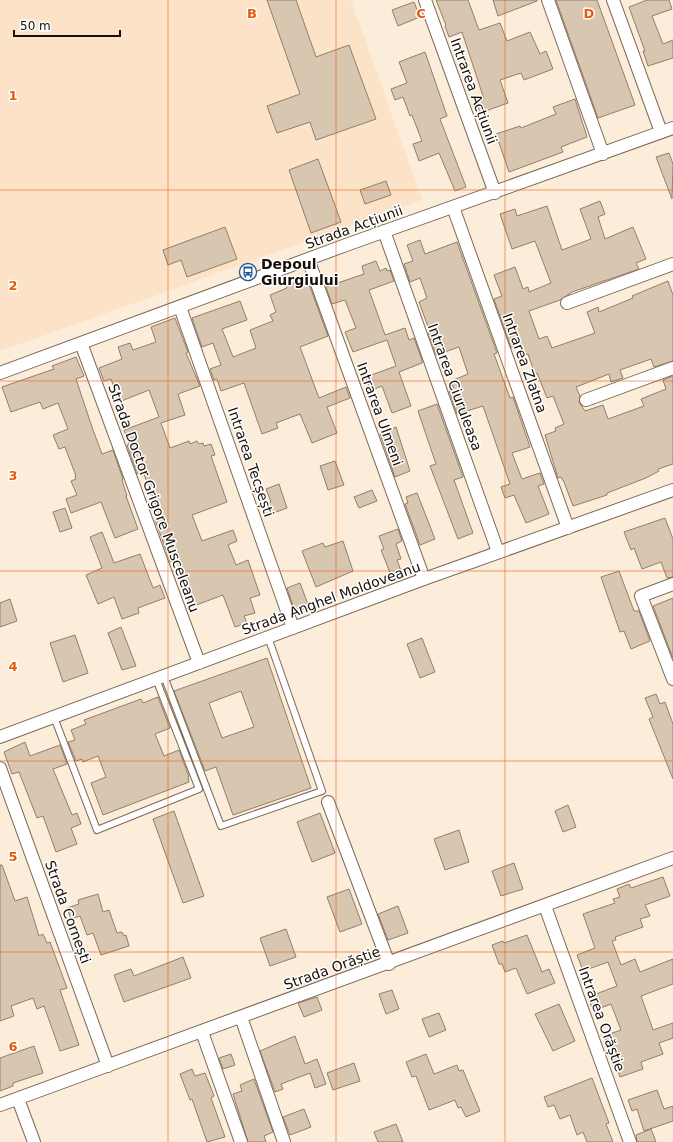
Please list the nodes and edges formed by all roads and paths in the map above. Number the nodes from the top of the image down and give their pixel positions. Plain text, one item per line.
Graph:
1 (425, 0) edge
2 (548, 0) edge
3 (613, 0) edge
4 (673, 128) edge
5 (661, 132) junction
6 (603, 154) junction
7 (495, 193) junction
8 (453, 208) junction
9 (384, 231) junction
10 (308, 259) junction
11 (673, 264) edge
12 (567, 303) dead end
13 (180, 307) junction
14 (81, 343) junction
15 (673, 368) edge
16 (0, 373) edge
17 (586, 400) dead end
18 (673, 490) edge
19 (568, 528) junction
20 (498, 552) junction
21 (424, 579) junction
22 (673, 584) edge
23 (293, 628) junction
24 (268, 638) junction
25 (199, 663) junction
26 (160, 677) junction
27 (673, 679) edge
28 (54, 717) junction
29 (0, 737) edge
30 (0, 768) edge
31 (328, 802) dead end
32 (673, 858) edge
33 (545, 906) junction
34 (389, 964) junction
35 (241, 1017) junction
36 (202, 1032) junction
37 (108, 1066) junction
38 (18, 1099) junction
39 (0, 1105) edge
40 (34, 1142) edge
41 (242, 1142) edge
42 (284, 1142) edge
43 (630, 1142) edge

1 - 7 street, Intrarea Acțiunii
2 - 6 street
3 - 5 street
4 - 5 street, Strada Acțiunii
5 - 6 street, Strada Acțiunii
6 - 7 street, Strada Acțiunii
7 - 8 street, Strada Acțiunii
8 - 9 street, Strada Acțiunii
8 - 19 street, Intrarea Zlatna
9 - 10 street, Strada Acțiunii
9 - 20 street, Intrarea Ciuruleasa
10 - 13 street, Strada Acțiunii
10 - 21 street, Intrarea Ulmeni
11 - 12 street
13 - 14 street, Strada Acțiunii
13 - 23 street, Intrarea Tecșești
14 - 16 street, Strada Acțiunii
14 - 25 street, Strada Doctor Grigore Musceleanu
15 - 17 street
18 - 19 street, Strada Anghel Moldoveanu
19 - 20 street, Strada Anghel Moldoveanu
20 - 21 street, Strada Anghel Moldoveanu
21 - 23 street, Strada Anghel Moldoveanu
22 - 27 street
23 - 24 street, Strada Anghel Moldoveanu
24 - 25 street, Strada Anghel Moldoveanu
24 - 26 lane
25 - 26 street, Strada Anghel Moldoveanu
26 - 28 street, Strada Anghel Moldoveanu
26 - 28 lane
28 - 29 street, Strada Anghel Moldoveanu
30 - 37 street, Strada Cornești
31 - 34 street
32 - 33 street, Strada Orăștie
33 - 34 street, Strada Orăștie
33 - 43 street, Intrarea Orăștie
34 - 35 street, Strada Orăștie
35 - 36 street, Strada Orăștie
35 - 42 street
36 - 37 street, Strada Orăștie
36 - 41 street
37 - 38 street, Strada Orăștie
38 - 39 street, Strada Orăștie
38 - 40 street

